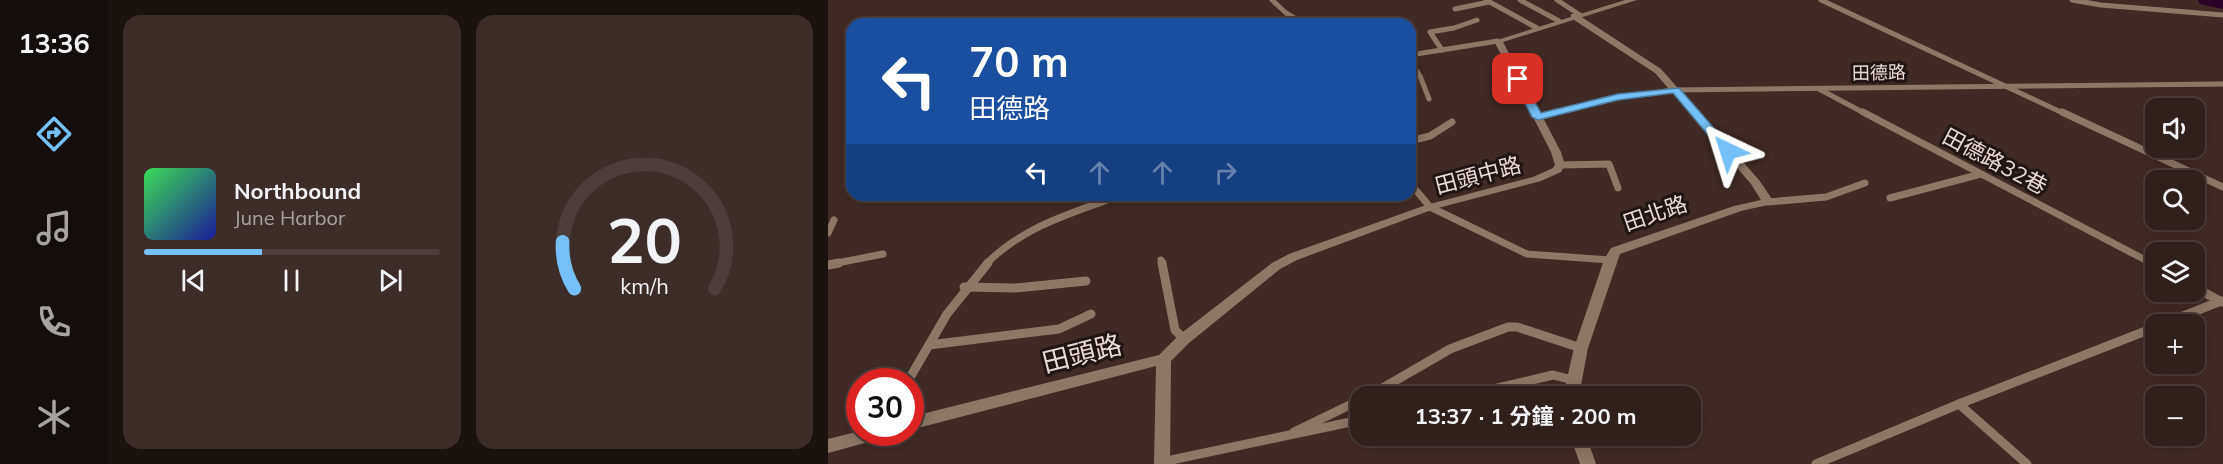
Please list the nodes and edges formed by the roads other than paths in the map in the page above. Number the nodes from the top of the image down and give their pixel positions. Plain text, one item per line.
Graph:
1 (1272, 0) edge
2 (1520, 0) edge
3 (1557, 0) edge
4 (1634, 0) edge
5 (1821, 0) edge
6 (2072, 0) edge
7 (1487, 1) edge
8 (1455, 9) dead end
9 (1577, 15) junction
10 (2223, 15) edge
11 (1294, 18) edge
12 (1477, 20) dead end
13 (1558, 21) junction
14 (1537, 28) junction
15 (1498, 41) junction
16 (1442, 50) junction
17 (1416, 54) edge
18 (1416, 70) edge
19 (2223, 84) edge
20 (2006, 86) junction
21 (1818, 89) junction
22 (1675, 90) junction
23 (1429, 99) dead end
24 (1538, 117) junction
25 (1452, 122) dead end
26 (1416, 140) edge
27 (1560, 165) junction
28 (1981, 174) junction
29 (1865, 183) dead end
30 (2223, 187) edge
31 (1618, 188) dead end
32 (1416, 190) edge
33 (1890, 198) dead end
34 (1105, 201) edge
35 (1768, 202) junction
36 (1430, 207) junction
37 (834, 220) dead end
38 (828, 233) edge
39 (883, 254) dead end
40 (1161, 260) dead end
41 (1610, 260) junction
42 (2145, 260) edge
43 (828, 265) edge
44 (1086, 281) dead end
45 (964, 287) junction
46 (2205, 293) edge
47 (2222, 302) edge
48 (1091, 314) dead end
49 (2190, 314) edge
50 (2145, 331) edge
51 (1184, 339) junction
52 (929, 345) junction
53 (1581, 348) junction
54 (1164, 359) junction
55 (916, 368) edge
56 (1574, 380) junction
57 (1386, 386) edge
58 (1506, 386) edge
59 (1572, 386) edge
60 (1959, 404) junction
61 (1350, 405) edge
62 (924, 420) edge
63 (1350, 422) edge
64 (1282, 438) junction
65 (846, 441) edge
66 (828, 446) edge
67 (1582, 446) edge
68 (1162, 463) edge
69 (1588, 464) edge
70 (1816, 464) edge
71 (2027, 464) edge

1 - 11 lane
2 - 13 lane
3 - 9 lane
4 - 9 street
5 - 20 lane
6 - 10 lane
7 - 8 lane
7 - 14 lane
9 - 13 street
9 - 22 street
12 - 16 lane
13 - 14 street
14 - 15 street
15 - 16 lane
15 - 24 street
16 - 17 lane
18 - 23 lane
19 - 20 lane, 田德路
20 - 21 lane, 田德路
20 - 30 lane
21 - 22 lane, 田德路
21 - 28 lane, 田德路32巷
22 - 24 lane, 田德路
22 - 35 street
24 - 27 street
25 - 26 lane
27 - 31 lane
27 - 36 street, 田頭中路
28 - 33 lane
28 - 42 lane, 田德路32巷
29 - 35 lane
32 - 36 lane
34 - 45 lane
35 - 41 street, 田北路
36 - 41 lane
36 - 51 street, 田頭中路
37 - 38 lane
39 - 43 lane
40 - 51 lane
41 - 53 street, 田北路
44 - 45 lane
45 - 52 lane
46 - 47 lane
47 - 49 lane
48 - 52 lane
50 - 60 lane
51 - 54 street, 田頭中路
52 - 55 lane
53 - 56 street, 田北路
53 - 57 lane
54 - 62 street, 田頭路
54 - 68 street
56 - 58 lane
56 - 59 street, 田北路
60 - 70 lane
60 - 71 lane
61 - 64 lane
63 - 64 lane
64 - 68 lane
65 - 66 street
67 - 69 street

